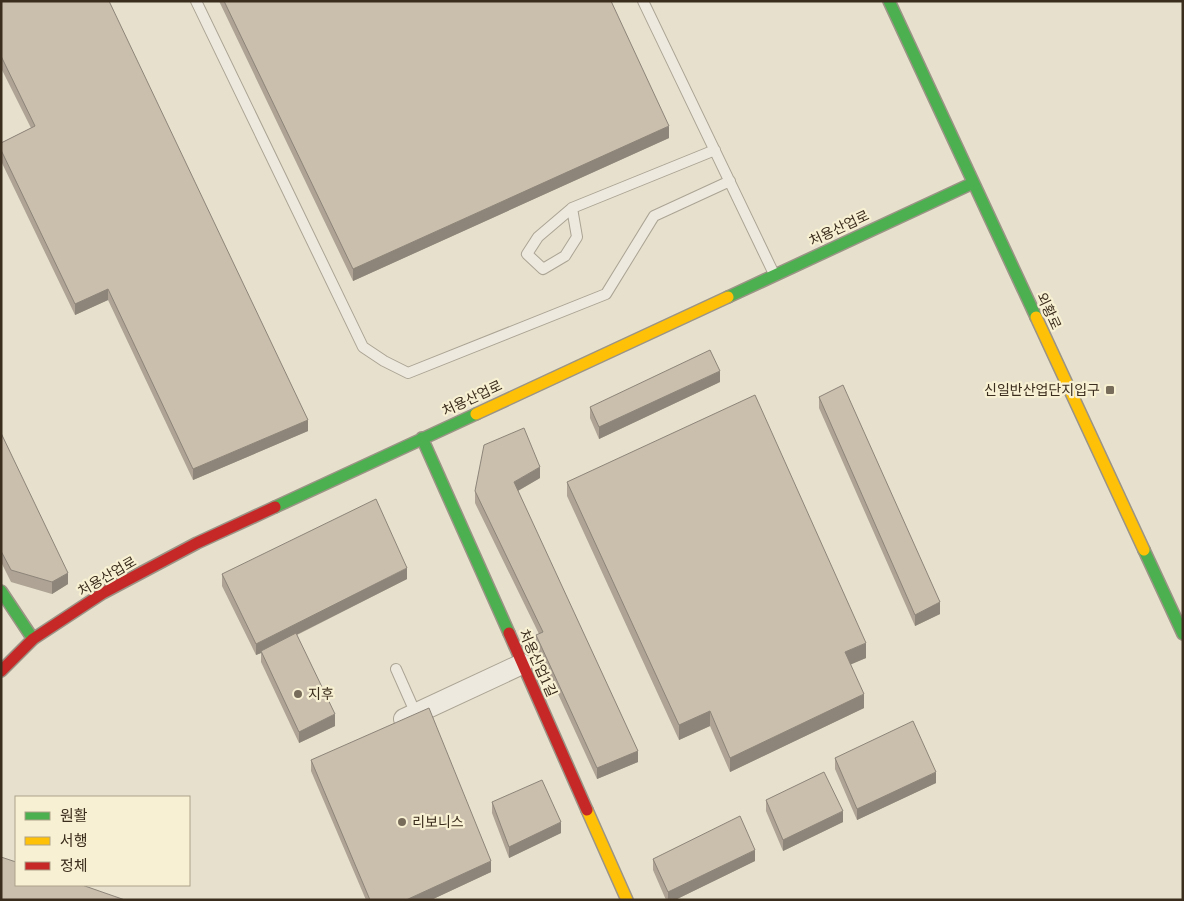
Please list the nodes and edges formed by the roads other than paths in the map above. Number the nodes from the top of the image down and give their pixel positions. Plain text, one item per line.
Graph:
1 (196, 1) edge
2 (643, 1) edge
3 (889, 1) edge
4 (715, 150) junction
5 (730, 181) junction
6 (973, 183) junction
7 (572, 208) junction
8 (775, 275) junction
9 (422, 438) junction
10 (1, 591) edge
11 (1183, 634) edge
12 (33, 639) junction
13 (522, 664) junction
14 (396, 669) dead end
15 (1, 671) edge
16 (416, 714) junction
17 (389, 726) edge
18 (627, 900) edge

1 - 5 lane
2 - 4 lane
3 - 6 main road, 외황로
4 - 5 lane
4 - 7 lane
5 - 8 lane
6 - 8 main road, 처용산업로
6 - 11 main road, 외황로
7 - 7 lane
8 - 9 main road, 처용산업로
9 - 12 main road, 처용산업로
9 - 13 main road, 처용산업1길
10 - 12 main road
12 - 15 main road, 처용산업로
13 - 16 street
13 - 18 main road, 처용산업1길
14 - 16 lane
16 - 17 street

